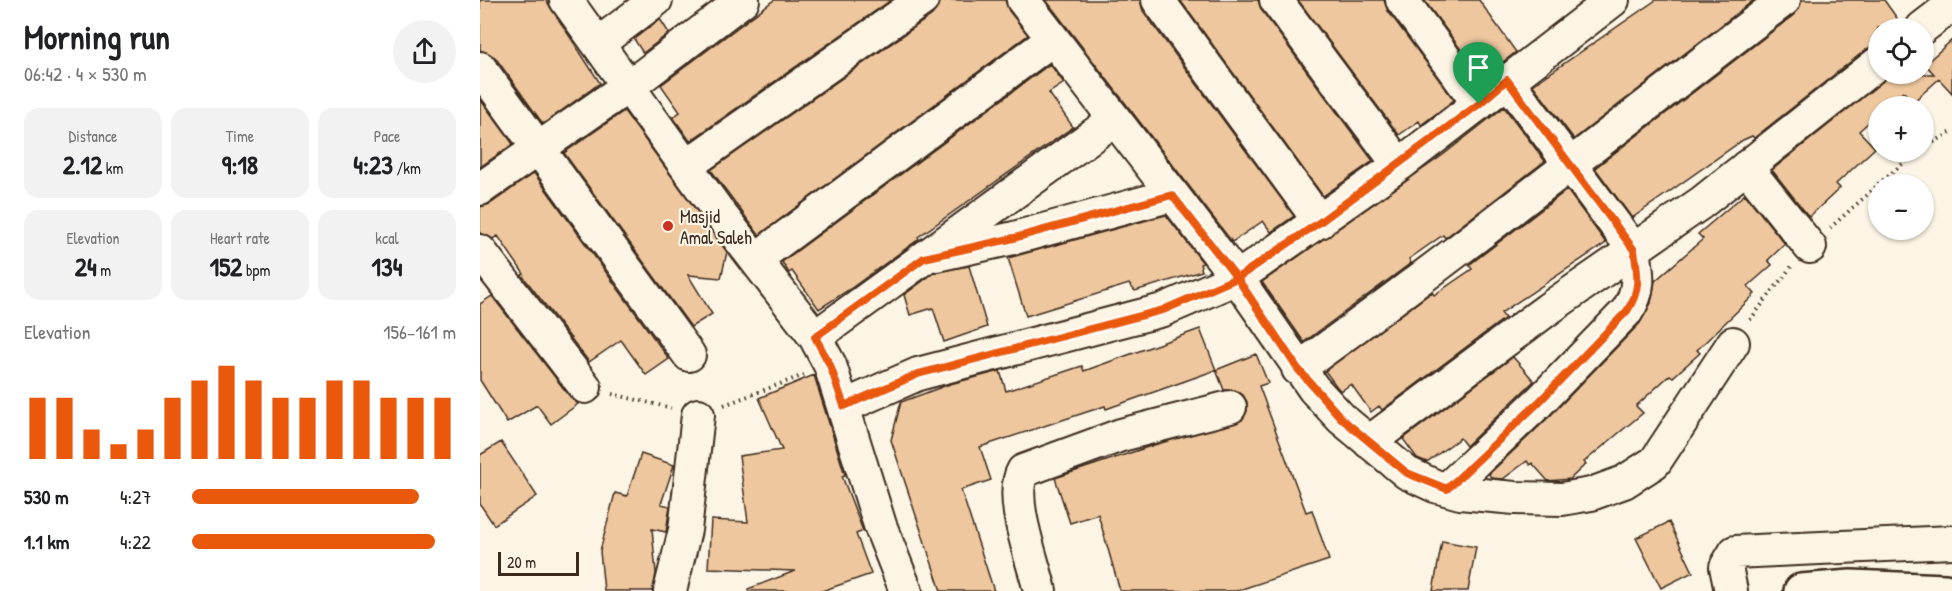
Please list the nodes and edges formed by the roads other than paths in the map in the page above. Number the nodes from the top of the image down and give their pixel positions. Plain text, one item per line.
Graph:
1 (566, 0) edge
2 (585, 0) edge
3 (656, 0) edge
4 (743, 0) edge
5 (922, 0) edge
6 (1023, 0) edge
7 (1158, 0) edge
8 (1276, 0) edge
9 (1402, 0) edge
10 (1613, 0) edge
11 (1784, 0) edge
12 (1952, 5) edge
13 (1934, 19) edge
14 (611, 34) junction
15 (1053, 39) junction
16 (480, 68) edge
17 (1868, 71) edge
18 (1507, 80) junction
19 (636, 81) junction
20 (1479, 104) junction
21 (1114, 120) junction
22 (539, 148) junction
23 (1569, 162) junction
24 (1399, 165) junction
25 (686, 166) junction
26 (1746, 167) junction
27 (480, 189) edge
28 (1172, 195) junction
29 (1320, 222) junction
30 (1810, 247) dead end
31 (1634, 250) junction
32 (480, 251) edge
33 (924, 258) junction
34 (756, 259) junction
35 (1237, 278) junction
36 (815, 337) junction
37 (1733, 343) dead end
38 (688, 355) dead end
39 (1298, 369) junction
40 (585, 387) dead end
41 (844, 406) junction
42 (1230, 407) dead end
43 (698, 415) dead end
44 (1369, 442) junction
45 (1447, 489) junction
46 (1952, 542) edge
47 (670, 591) edge
48 (906, 591) edge
49 (1040, 591) edge
50 (1731, 591) edge
51 (1801, 591) edge
52 (1945, 591) edge

1 - 19 street
2 - 14 street
3 - 14 street
4 - 19 street
5 - 25 street
6 - 15 street
7 - 29 street
8 - 24 street
9 - 20 street
10 - 18 street
11 - 23 street
12 - 13 street
14 - 19 street
15 - 21 street
15 - 34 street
16 - 22 street
17 - 26 street
18 - 20 street
18 - 23 street
19 - 22 street
19 - 25 street
20 - 24 street
21 - 28 street
21 - 33 street
22 - 27 street
22 - 38 street
23 - 31 street
23 - 39 street
24 - 29 street
25 - 34 street
26 - 30 street
26 - 31 street
28 - 33 street
28 - 35 street
29 - 35 street
31 - 44 street
31 - 45 street
32 - 40 street
33 - 36 street
34 - 36 street
35 - 39 street
35 - 41 street
36 - 41 street
37 - 45 street
39 - 44 street
41 - 48 street
42 - 49 street
43 - 47 street
44 - 45 street
46 - 50 street
51 - 52 street

